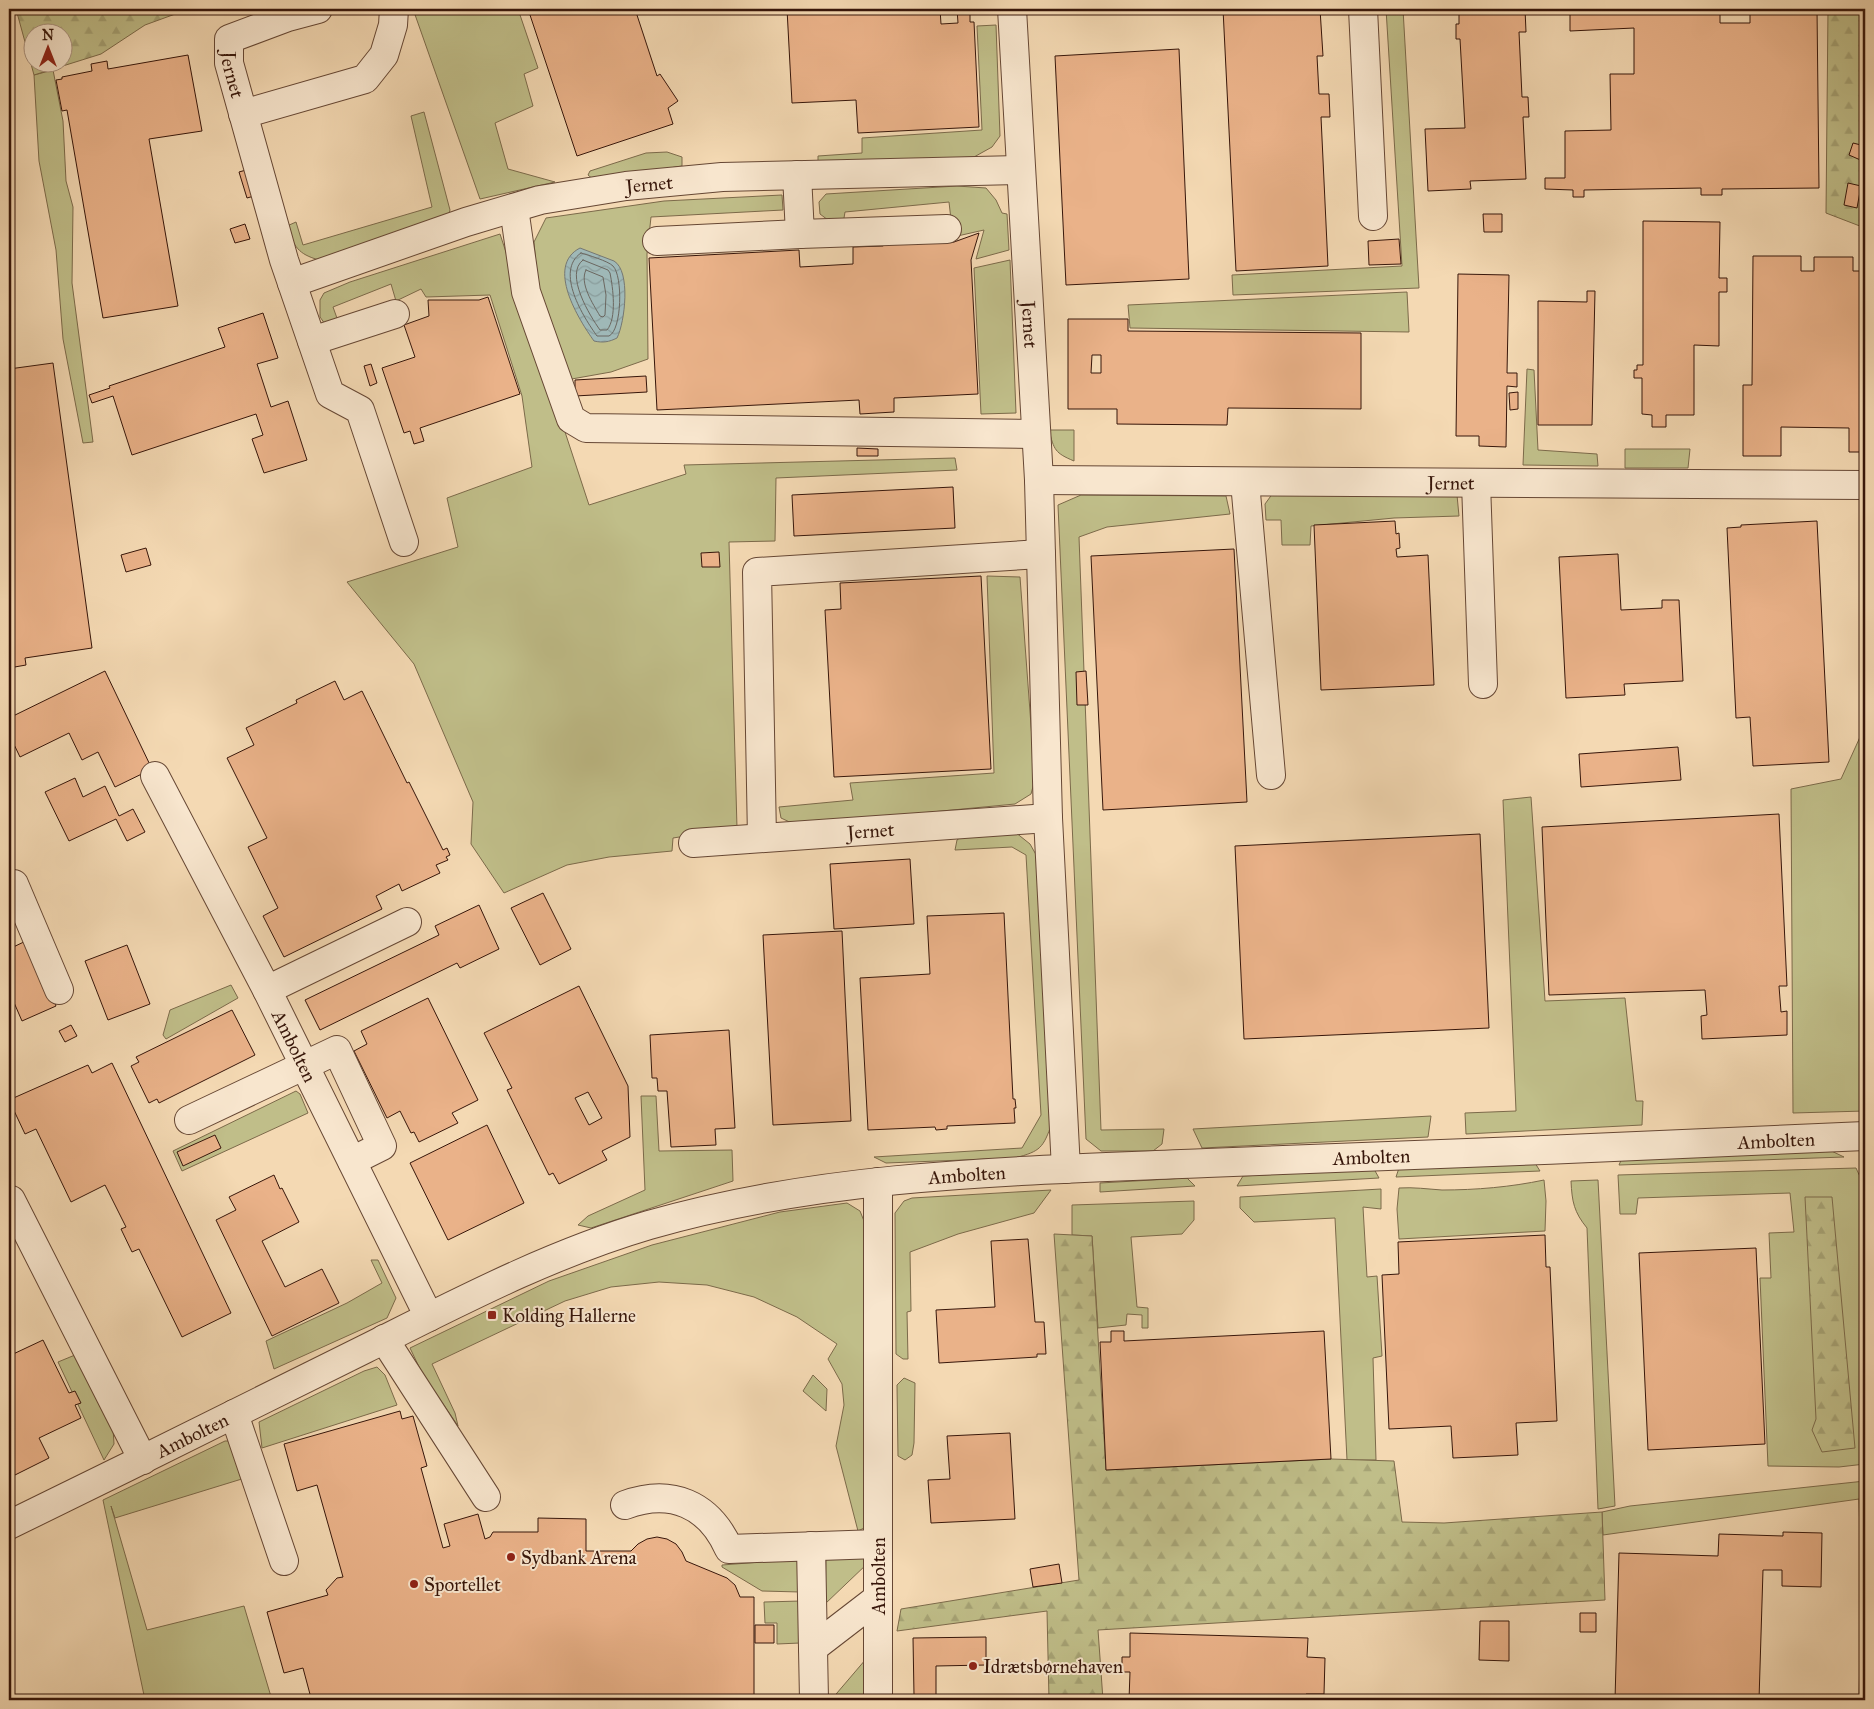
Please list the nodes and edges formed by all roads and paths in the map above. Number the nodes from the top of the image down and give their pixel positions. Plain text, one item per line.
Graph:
1 (318, 9) edge
2 (394, 9) edge
3 (1012, 9) edge
4 (1362, 9) edge
5 (243, 114) junction
6 (1020, 170) junction
7 (797, 175) junction
8 (514, 208) junction
9 (1373, 216) dead end
10 (947, 229) dead end
11 (800, 234) junction
12 (657, 241) dead end
13 (292, 283) junction
14 (394, 314) dead end
15 (310, 336) junction
16 (1036, 434) junction
17 (1038, 480) junction
18 (1245, 482) junction
19 (1476, 483) junction
20 (1865, 485) edge
21 (404, 542) dead end
22 (1041, 554) junction
23 (1483, 684) dead end
24 (1271, 775) dead end
25 (155, 776) dead end
26 (1048, 818) junction
27 (762, 838) junction
28 (693, 843) dead end
29 (11, 885) edge
30 (407, 922) dead end
31 (59, 990) dead end
32 (267, 990) junction
33 (305, 1066) junction
34 (188, 1120) dead end
35 (1865, 1136) edge
36 (352, 1161) junction
37 (1066, 1169) junction
38 (878, 1182) junction
39 (11, 1200) dead end
40 (429, 1317) junction
41 (384, 1339) junction
42 (234, 1414) junction
43 (143, 1460) junction
44 (486, 1497) dead end
45 (625, 1505) dead end
46 (9, 1525) edge
47 (878, 1544) junction
48 (811, 1546) junction
49 (284, 1561) dead end
50 (878, 1598) junction
51 (813, 1648) junction
52 (814, 1700) edge
53 (878, 1700) edge

1 - 5 street, Jernet
2 - 5 street, Jernet
3 - 6 street, Jernet
4 - 9 street
5 - 13 street, Jernet
6 - 7 street, Jernet
6 - 16 street, Jernet
7 - 8 street, Jernet
7 - 11 street
8 - 13 street, Jernet
8 - 16 street
10 - 11 street
11 - 12 street
13 - 15 street, Jernet
14 - 15 street
15 - 21 street, Jernet
16 - 17 street, Jernet
17 - 18 street, Jernet
17 - 22 street, Jernet
18 - 19 street, Jernet
18 - 24 street
19 - 20 street, Jernet
19 - 23 street
22 - 26 street, Jernet
22 - 27 street
25 - 32 street, Ambolten
26 - 27 street, Jernet
26 - 37 street, Jernet
27 - 28 street, Jernet
29 - 31 street
30 - 32 street
32 - 33 street, Ambolten
33 - 34 street
33 - 36 street, Ambolten
33 - 36 street
35 - 37 street, Ambolten
36 - 40 street, Ambolten
37 - 38 street, Ambolten
38 - 40 street, Ambolten
38 - 47 street, Ambolten
39 - 43 street, Ambolten
40 - 41 street, Ambolten
41 - 42 street, Ambolten
41 - 44 street
42 - 43 street, Ambolten
42 - 49 street
43 - 46 street, Ambolten
45 - 48 street
47 - 48 street
47 - 50 street, Ambolten
48 - 51 street
50 - 51 street
50 - 53 street, Ambolten
51 - 52 street

